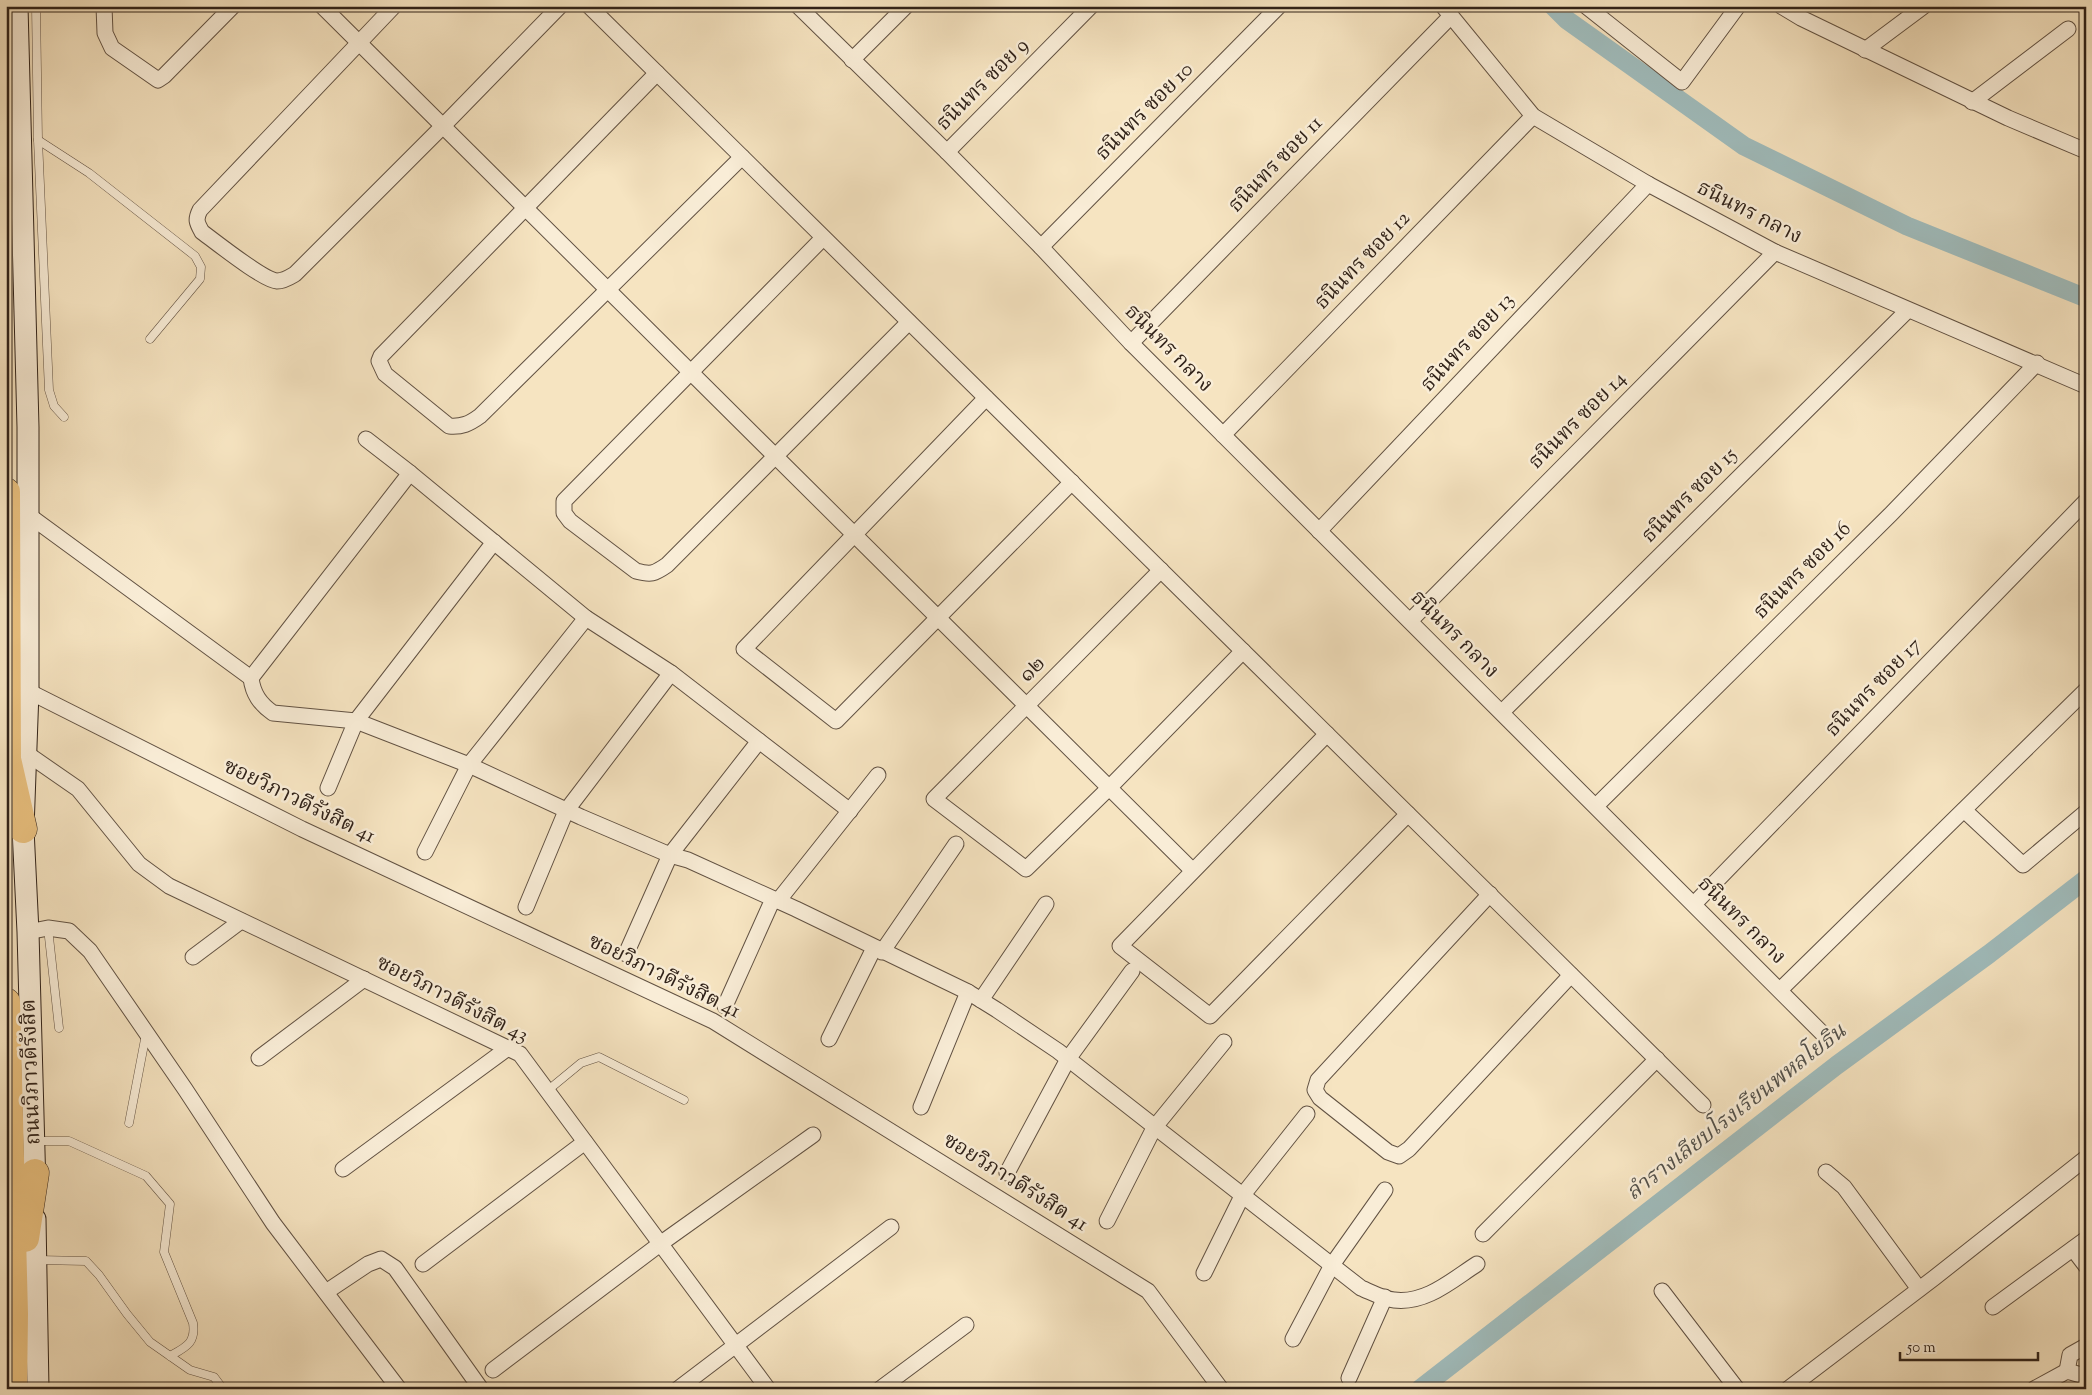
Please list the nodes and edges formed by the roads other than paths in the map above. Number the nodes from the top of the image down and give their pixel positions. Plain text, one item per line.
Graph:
1 (17, 6) edge
2 (36, 6) edge
3 (104, 6) edge
4 (233, 6) edge
5 (322, 6) edge
6 (394, 6) edge
7 (560, 6) edge
8 (589, 6) edge
9 (798, 6) edge
10 (906, 6) edge
11 (1091, 6) edge
12 (1279, 6) edge
13 (1586, 6) edge
14 (1738, 6) edge
15 (1781, 6) edge
16 (1924, 6) edge
17 (1447, 11) edge
18 (2068, 30) dead end
19 (359, 43) junction
20 (1865, 50) junction
21 (852, 60) junction
22 (657, 73) junction
23 (1972, 102) junction
24 (1533, 116) junction
25 (443, 126) junction
26 (38, 140) junction
27 (2086, 151) edge
28 (947, 152) junction
29 (742, 157) junction
30 (1648, 184) junction
31 (524, 207) junction
32 (824, 238) junction
33 (1041, 247) junction
34 (1775, 252) junction
35 (608, 290) junction
36 (1908, 310) junction
37 (909, 322) junction
38 (150, 339) dead end
39 (1131, 343) junction
40 (2037, 364) junction
41 (690, 372) junction
42 (2086, 386) edge
43 (986, 398) junction
44 (64, 417) dead end
45 (1223, 435) junction
46 (366, 440) dead end
47 (775, 456) junction
48 (410, 473) junction
49 (1072, 482) junction
50 (6, 492) edge
51 (2086, 501) edge
52 (17, 506) edge
53 (1319, 531) junction
54 (854, 534) junction
55 (494, 542) junction
56 (1161, 570) junction
57 (586, 618) junction
58 (938, 618) junction
59 (1410, 621) junction
60 (1243, 651) junction
61 (671, 673) junction
62 (251, 678) junction
63 (2086, 690) edge
64 (28, 691) junction
65 (1027, 706) junction
66 (1502, 712) junction
67 (356, 721) junction
68 (1327, 734) junction
69 (760, 741) junction
70 (26, 753) junction
71 (469, 765) junction
72 (878, 775) dead end
73 (328, 788) dead end
74 (1110, 788) junction
75 (1596, 806) junction
76 (1964, 810) junction
77 (566, 811) junction
78 (850, 811) junction
79 (2086, 812) edge
80 (1408, 814) junction
81 (23, 828) junction
82 (956, 844) dead end
83 (425, 852) dead end
84 (670, 855) junction
85 (1192, 870) junction
86 (1490, 894) junction
87 (776, 900) junction
88 (1046, 904) dead end
89 (1694, 904) junction
90 (526, 908) dead end
91 (241, 921) junction
92 (38, 930) junction
93 (878, 950) junction
94 (626, 954) dead end
95 (192, 956) dead end
96 (1132, 971) dead end
97 (1572, 975) junction
98 (364, 979) junction
99 (1780, 990) junction
100 (974, 996) junction
101 (6, 1002) edge
102 (725, 1006) dead end
103 (59, 1028) dead end
104 (147, 1032) junction
105 (1823, 1034) dead end
106 (828, 1039) dead end
107 (1224, 1042) dead end
108 (508, 1048) junction
109 (259, 1058) dead end
110 (1068, 1059) junction
111 (1657, 1059) junction
112 (547, 1091) junction
113 (684, 1100) dead end
114 (1703, 1105) dead end
115 (920, 1107) dead end
116 (1307, 1114) dead end
117 (129, 1123) dead end
118 (1154, 1128) junction
119 (813, 1135) dead end
120 (34, 1141) junction
121 (586, 1142) junction
122 (2086, 1158) edge
123 (343, 1169) dead end
124 (1826, 1172) dead end
125 (35, 1173) junction
126 (1007, 1173) dead end
127 (1386, 1190) dead end
128 (1242, 1196) junction
129 (1107, 1221) dead end
130 (891, 1227) dead end
131 (1483, 1234) dead end
132 (2086, 1239) edge
133 (660, 1244) junction
134 (2073, 1248) junction
135 (36, 1260) junction
136 (423, 1264) dead end
137 (1477, 1264) dead end
138 (1332, 1266) junction
139 (2086, 1266) edge
140 (1204, 1273) dead end
141 (1919, 1289) junction
142 (1662, 1291) dead end
143 (326, 1292) junction
144 (1385, 1298) junction
145 (1993, 1307) dead end
146 (14, 1314) junction
147 (966, 1325) dead end
148 (1294, 1338) dead end
149 (736, 1345) junction
150 (2086, 1346) edge
151 (170, 1356) junction
152 (493, 1370) dead end
153 (2067, 1371) junction
154 (2086, 1373) edge
155 (1349, 1378) dead end
156 (13, 1389) edge
157 (38, 1389) edge
158 (223, 1389) edge
159 (399, 1389) edge
160 (481, 1389) edge
161 (678, 1389) edge
162 (768, 1389) edge
163 (880, 1389) edge
164 (1221, 1389) edge
165 (1737, 1389) edge
166 (1788, 1389) edge
167 (2034, 1389) edge

1 - 52 main road, ถนนวิภาวดีรังสิต
2 - 26 lane
3 - 4 street
5 - 19 street
6 - 19 street
7 - 25 street
8 - 22 street
9 - 21 street, ธนินทร กลาง
10 - 21 street
11 - 28 street, ธนินทร ซอย 9
12 - 33 street, ธนินทร ซอย 10
13 - 14 street
15 - 20 street
16 - 20 street
17 - 24 street, ธนินทร กลาง
17 - 39 street, ธนินทร ซอย 11
18 - 23 street
19 - 25 street
19 - 25 street
20 - 23 street
21 - 28 street, ธนินทร กลาง
22 - 29 street
22 - 31 street
23 - 27 street
24 - 30 street, ธนินทร กลาง
24 - 45 street, ธนินทร ซอย 12
25 - 31 street
26 - 38 lane
26 - 44 lane
28 - 33 street, ธนินทร กลาง
29 - 32 street
29 - 35 street
30 - 34 street, ธนินทร กลาง
30 - 53 street, ธนินทร ซอย 13
31 - 35 street
31 - 35 street
32 - 37 street
32 - 41 street
33 - 39 street, ธนินทร กลาง
34 - 36 street, ธนินทร กลาง
34 - 59 street, ธนินทร ซอย 14
35 - 41 street
36 - 40 street, ธนินทร กลาง
36 - 66 street, ธนินทร ซอย 15
37 - 43 street
37 - 47 street
39 - 45 street, ธนินทร กลาง
40 - 42 street, ธนินทร กลาง
40 - 75 street, ธนินทร ซอย 16
41 - 47 street
41 - 47 street
43 - 49 street
43 - 54 street
45 - 53 street, ธนินทร กลาง
46 - 48 street
47 - 54 street
48 - 55 street
48 - 62 street
49 - 56 street
49 - 58 street
50 - 52 highway
51 - 89 street, ธนินทร ซอย 17
52 - 62 street
52 - 64 main road, ถนนวิภาวดีรังสิต
52 - 81 highway
53 - 59 street, ธนินทร กลาง
54 - 58 street
54 - 58 street
55 - 57 street
55 - 67 street
56 - 60 street
56 - 65 street, ๑๒
57 - 61 street
57 - 71 street
58 - 65 street
59 - 66 street, ธนินทร กลาง
60 - 68 street
60 - 74 street
61 - 69 street
61 - 77 street
62 - 67 street
63 - 76 street, ธนินทร กลาง
64 - 70 main road, ถนนวิภาวดีรังสิต
64 - 164 street, ซอยวิภาวดีรังสิต 41
65 - 74 street
65 - 74 street, ๑๒
66 - 75 street, ธนินทร กลาง
67 - 71 street
67 - 73 street
68 - 80 street
68 - 85 street
69 - 78 street
69 - 84 street
70 - 81 main road, ถนนวิภาวดีรังสิต
70 - 91 street, ซอยวิภาวดีรังสิต 43
71 - 77 street
71 - 83 street
72 - 78 street
74 - 85 street
75 - 89 street, ธนินทร กลาง
76 - 79 street
76 - 99 street, ธนินทร กลาง
77 - 84 street
77 - 90 street
78 - 87 street
80 - 85 street
80 - 86 street
81 - 92 main road, ถนนวิภาวดีรังสิต
82 - 93 street
84 - 87 street
84 - 94 street
86 - 97 street
86 - 97 street
87 - 93 street
87 - 102 street
88 - 100 street
89 - 99 street, ธนินทร กลาง
91 - 95 street
91 - 98 street, ซอยวิภาวดีรังสิต 43
92 - 103 lane
92 - 104 street
92 - 120 main road, ถนนวิภาวดีรังสิต
93 - 100 street
93 - 106 street
96 - 110 street
97 - 111 street
98 - 108 street, ซอยวิภาวดีรังสิต 43
98 - 109 street
99 - 105 street
100 - 110 street
100 - 115 street
101 - 146 highway, ถนนวิภาวดีรังสิต
104 - 117 lane
104 - 143 street
107 - 118 street
108 - 112 street, ซอยวิภาวดีรังสิต 43
108 - 123 street
110 - 118 street
110 - 126 street
111 - 114 street
111 - 131 street
112 - 113 lane
112 - 121 street, ซอยวิภาวดีรังสิต 43
116 - 128 street
118 - 128 street
118 - 129 street
119 - 133 street
120 - 125 main road, ถนนวิภาวดีรังสิต
120 - 151 lane
121 - 133 street, ซอยวิภาวดีรังสิต 43
121 - 136 street
122 - 141 street
124 - 141 street
125 - 135 main road, ถนนวิภาวดีรังสิต
125 - 146 highway
127 - 138 street
128 - 138 street
128 - 140 street
130 - 149 street
132 - 134 street
133 - 149 street, ซอยวิภาวดีรังสิต 43
133 - 152 street
134 - 139 street
134 - 145 street
135 - 151 lane
135 - 157 main road, ถนนวิภาวดีรังสิต
137 - 144 street
138 - 144 street
138 - 148 street
141 - 166 street
142 - 165 street
143 - 159 street
143 - 160 street
144 - 155 street
146 - 156 highway, ถนนวิภาวดีรังสิต
147 - 163 street
149 - 161 street
149 - 162 street, ซอยวิภาวดีรังสิต 43
150 - 153 street
151 - 158 lane
153 - 154 street
153 - 167 street

